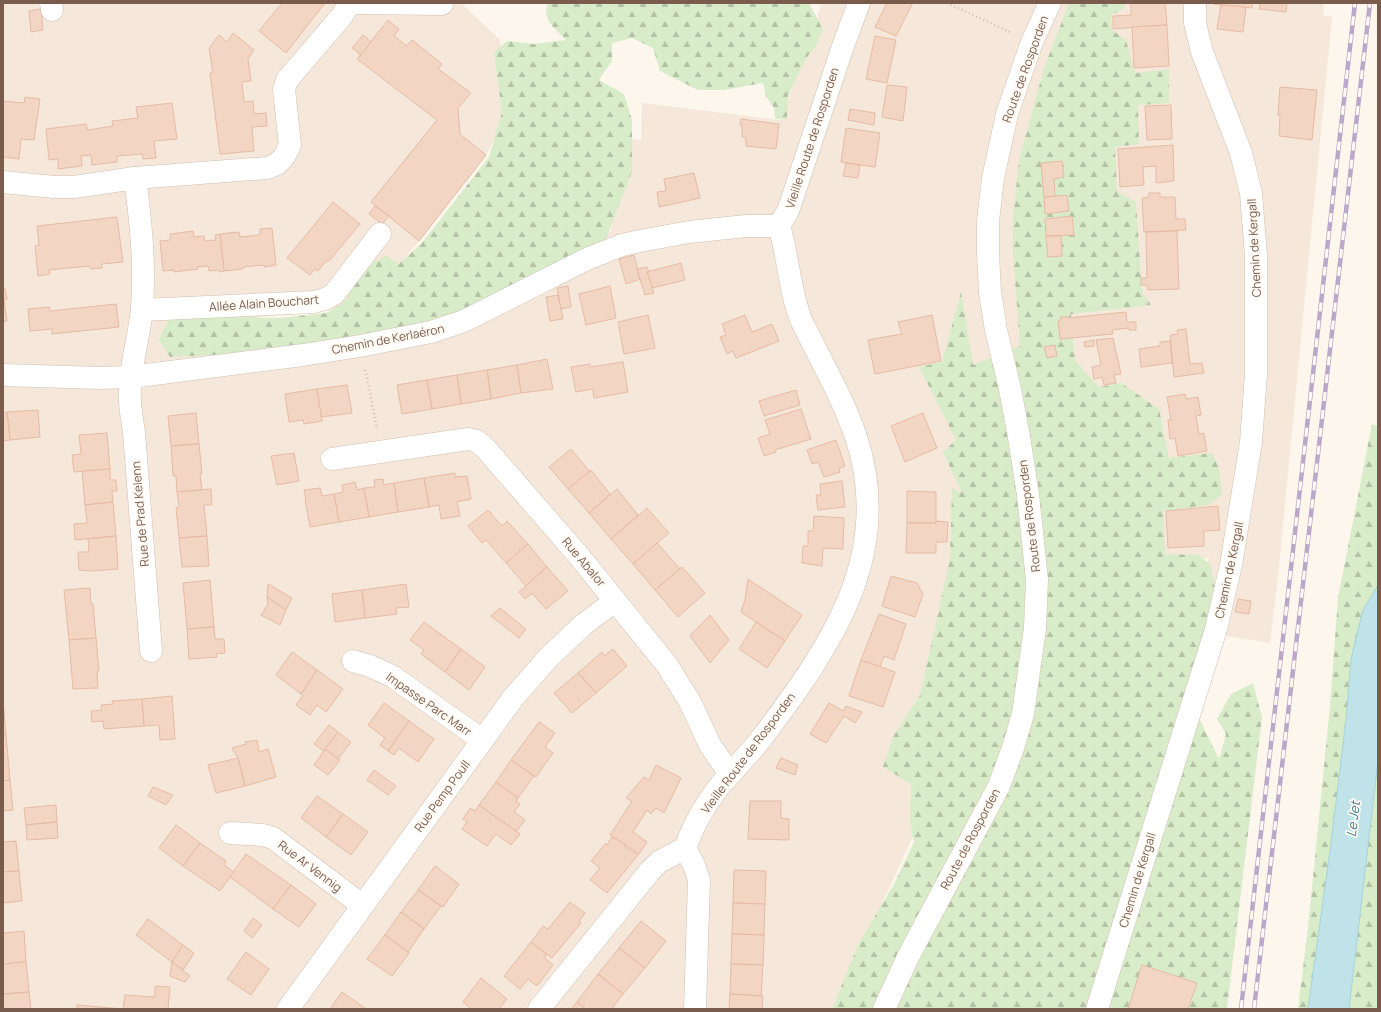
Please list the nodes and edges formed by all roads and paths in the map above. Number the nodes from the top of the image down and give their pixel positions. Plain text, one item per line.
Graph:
1 (350, 3) edge
2 (357, 3) edge
3 (442, 3) edge
4 (859, 3) edge
5 (947, 3) edge
6 (1050, 3) edge
7 (1195, 3) edge
8 (1032, 42) junction
9 (135, 178) junction
10 (3, 182) edge
11 (779, 226) junction
12 (380, 234) dead end
13 (142, 310) junction
14 (360, 346) junction
15 (3, 375) edge
16 (130, 377) junction
17 (381, 452) junction
18 (332, 459) dead end
19 (615, 601) junction
20 (151, 651) dead end
21 (353, 661) dead end
22 (482, 740) junction
23 (730, 774) junction
24 (230, 832) dead end
25 (685, 848) junction
26 (362, 905) junction
27 (288, 1009) edge
28 (539, 1009) edge
29 (695, 1009) edge
30 (884, 1009) edge
31 (1097, 1009) edge

1 - 9 street
2 - 3 street
4 - 11 street, Vieille Route de Rosporden
5 - 8 path
6 - 8 street, Route de Rosporden
7 - 31 street, Chemin de Kergall
8 - 30 street, Route de Rosporden
9 - 10 street
9 - 13 street, Rue de Prad Kelenn
11 - 14 street, Chemin de Kerlaéron
11 - 23 street, Vieille Route de Rosporden
12 - 13 street, Allée Alain Bouchart
13 - 16 street, Rue de Prad Kelenn
14 - 16 street, Chemin de Kerlaéron
14 - 17 path
15 - 16 street, Chemin de Kerlaéron
16 - 20 street, Rue de Prad Kelenn
17 - 18 street, Rue Abalor
17 - 19 street, Rue Abalor
19 - 22 street, Rue Pemp Poull
19 - 23 street, Rue Abalor
21 - 22 street, Impasse Parc Marr
22 - 26 street, Rue Pemp Poull
23 - 25 street, Vieille Route de Rosporden
24 - 26 street, Rue Ar Vennig
25 - 28 street
25 - 29 street
26 - 27 street, Rue Pemp Poull

